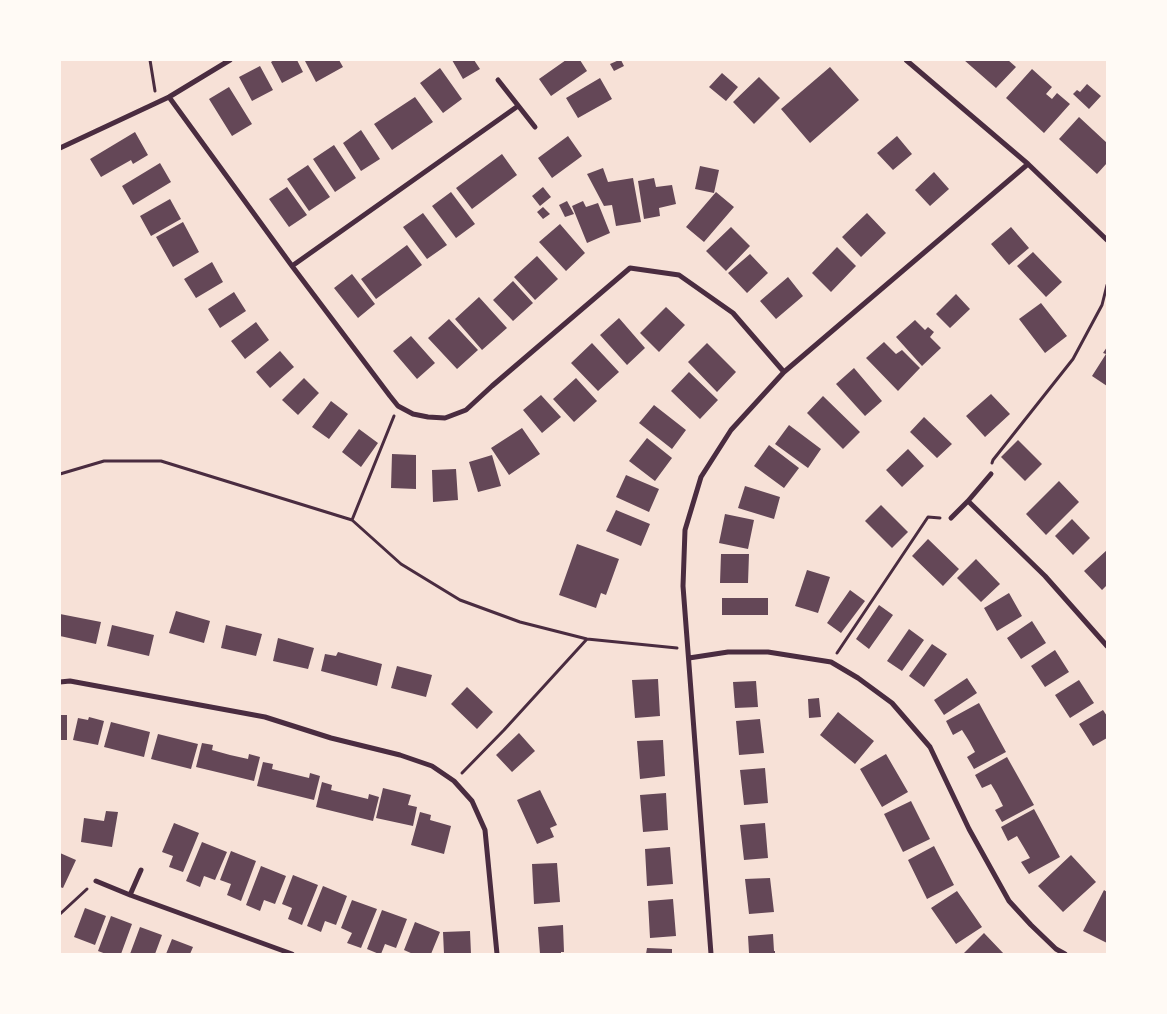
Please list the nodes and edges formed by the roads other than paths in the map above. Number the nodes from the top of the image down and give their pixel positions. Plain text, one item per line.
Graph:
1 (230, 60) edge
2 (906, 60) edge
3 (498, 80) dead end
4 (169, 97) junction
5 (518, 106) junction
6 (535, 127) dead end
7 (60, 148) edge
8 (1028, 164) junction
9 (1107, 240) edge
10 (292, 266) junction
11 (784, 372) junction
12 (990, 474) road end
13 (968, 501) junction
14 (951, 518) road end
15 (1107, 646) edge
16 (689, 658) junction
17 (60, 682) edge
18 (141, 870) dead end
19 (96, 881) road end
20 (130, 895) junction
21 (292, 954) edge
22 (497, 954) edge
23 (711, 954) edge
24 (1065, 954) edge

1 - 4 street
2 - 8 street
3 - 5 street
4 - 7 street
4 - 10 street
5 - 6 street
5 - 10 street
8 - 9 street
8 - 11 street
10 - 11 street
11 - 16 street
12 - 13 street
13 - 14 street
13 - 15 street
16 - 23 street
16 - 24 street
17 - 22 street
18 - 20 street
19 - 20 street
20 - 21 street

